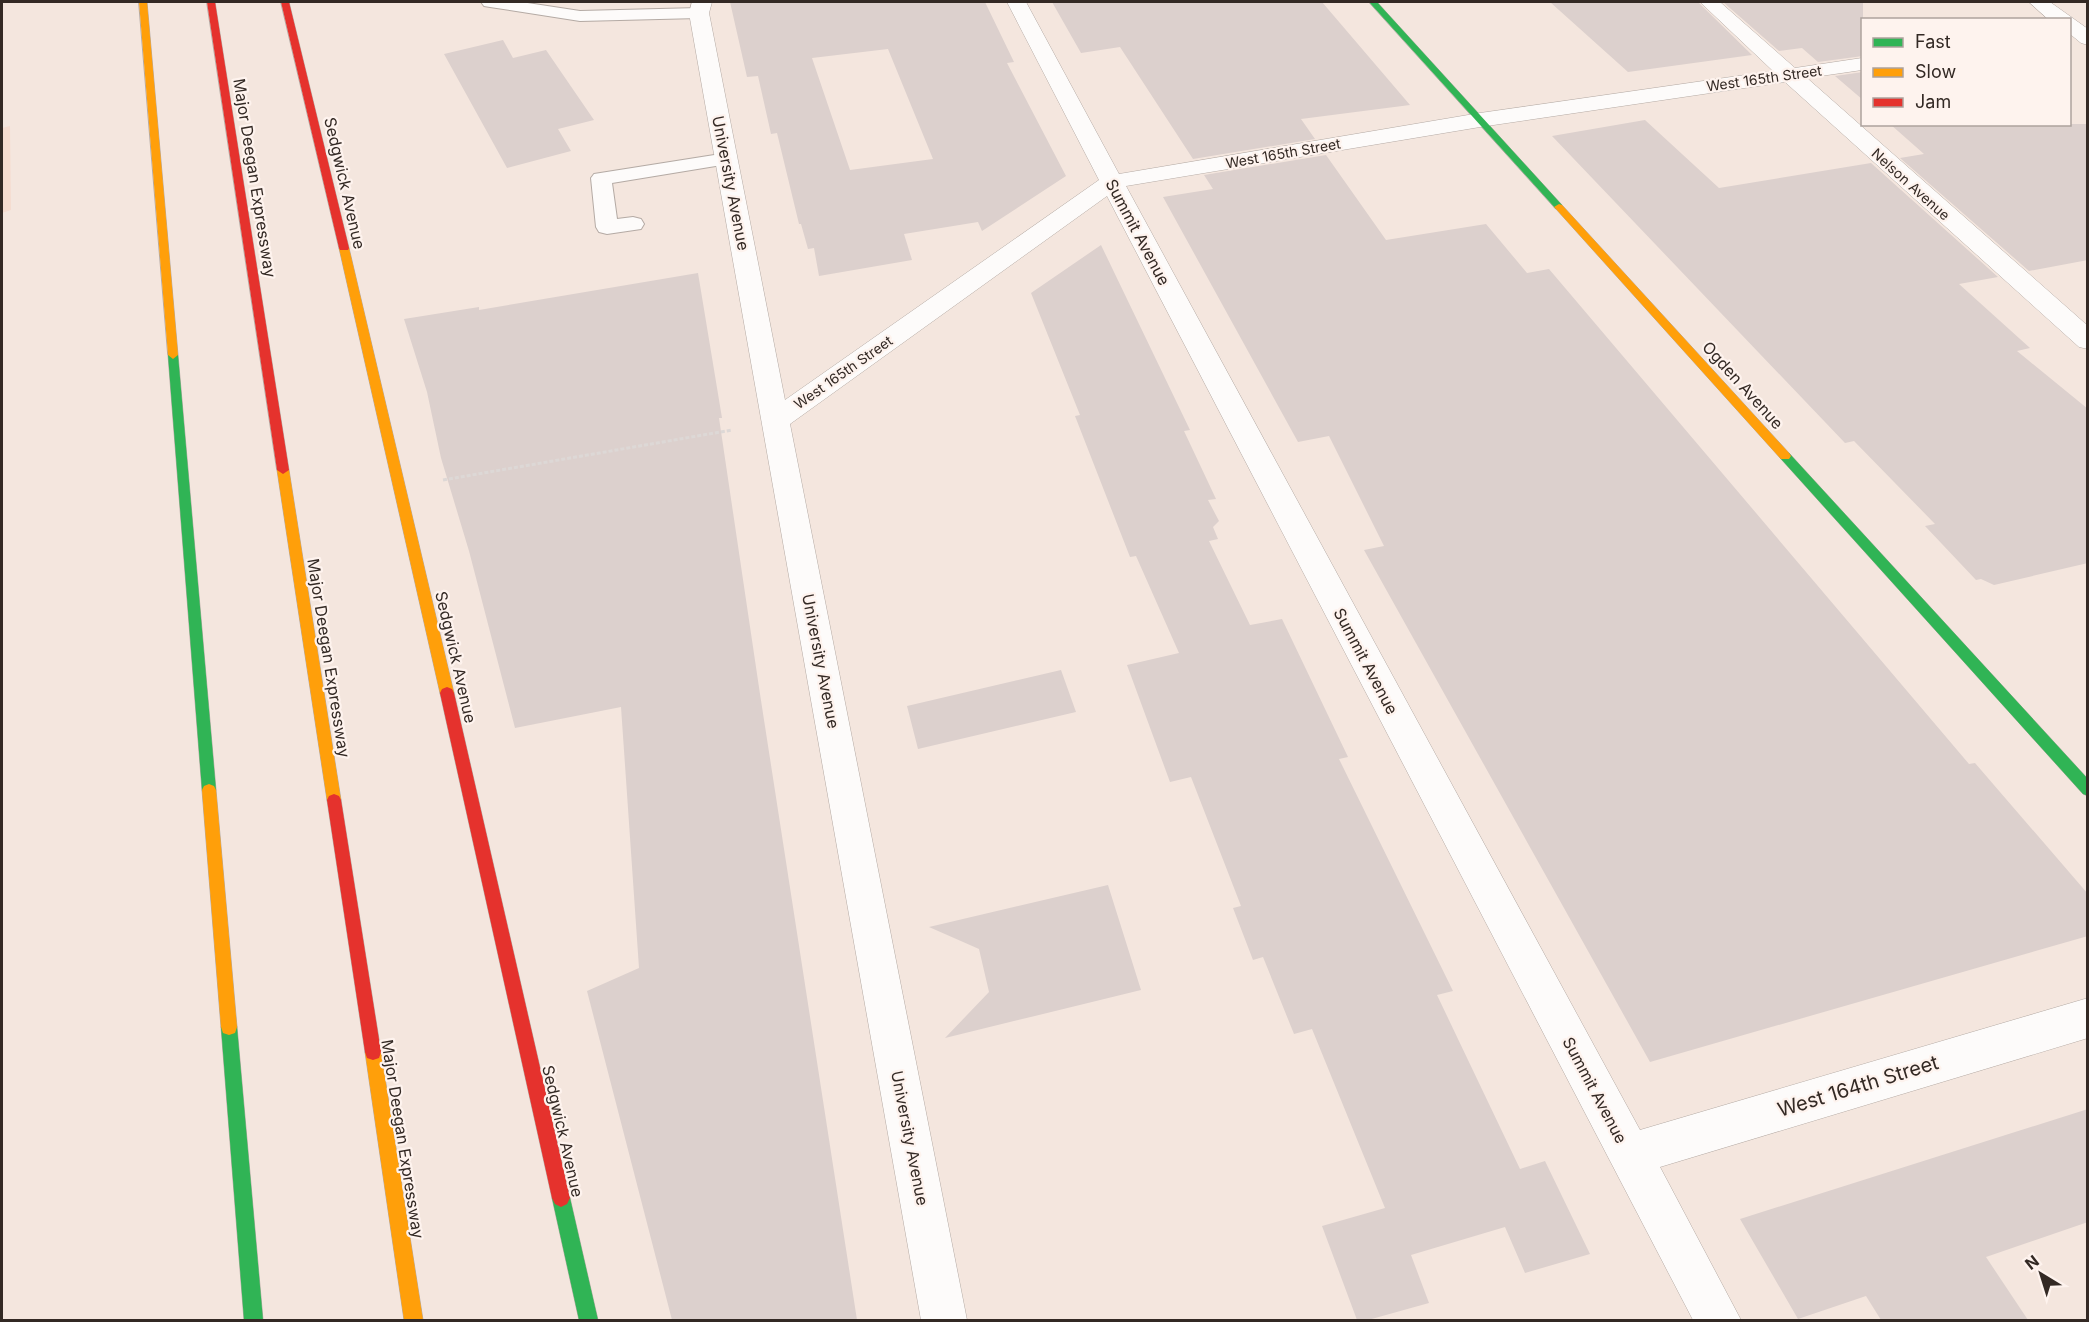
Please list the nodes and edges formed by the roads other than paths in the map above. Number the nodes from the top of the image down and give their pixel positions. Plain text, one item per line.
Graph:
1 (143, 2) edge
2 (211, 2) edge
3 (285, 2) edge
4 (490, 2) edge
5 (1016, 2) edge
6 (1373, 2) edge
7 (1709, 2) edge
8 (2038, 2) edge
9 (700, 7) edge
10 (2060, 18) edge
11 (1861, 64) edge
12 (1789, 75) junction
13 (1480, 120) junction
14 (727, 159) junction
15 (1111, 182) junction
16 (633, 224) dead end
17 (2088, 341) edge
18 (776, 420) junction
19 (2088, 790) edge
20 (2088, 1018) edge
21 (1629, 1155) junction
22 (254, 1320) edge
23 (414, 1320) edge
24 (589, 1320) edge
25 (944, 1320) edge
26 (1718, 1320) edge

1 - 22 main road
2 - 23 main road, Major Deegan Expressway
3 - 24 main road, Sedgwick Avenue
4 - 9 lane
5 - 15 street, Summit Avenue
6 - 13 main road, Ogden Avenue
7 - 12 street, Nelson Avenue
8 - 10 street
9 - 14 street, University Avenue
11 - 12 street, West 165th Street
12 - 13 street, West 165th Street
12 - 17 street, Nelson Avenue
13 - 15 street, West 165th Street
13 - 19 main road, Ogden Avenue
14 - 16 lane
14 - 18 street, University Avenue
15 - 18 street, West 165th Street
15 - 21 street, Summit Avenue
18 - 25 street, University Avenue
20 - 21 street, West 164th Street
21 - 26 street, Summit Avenue

